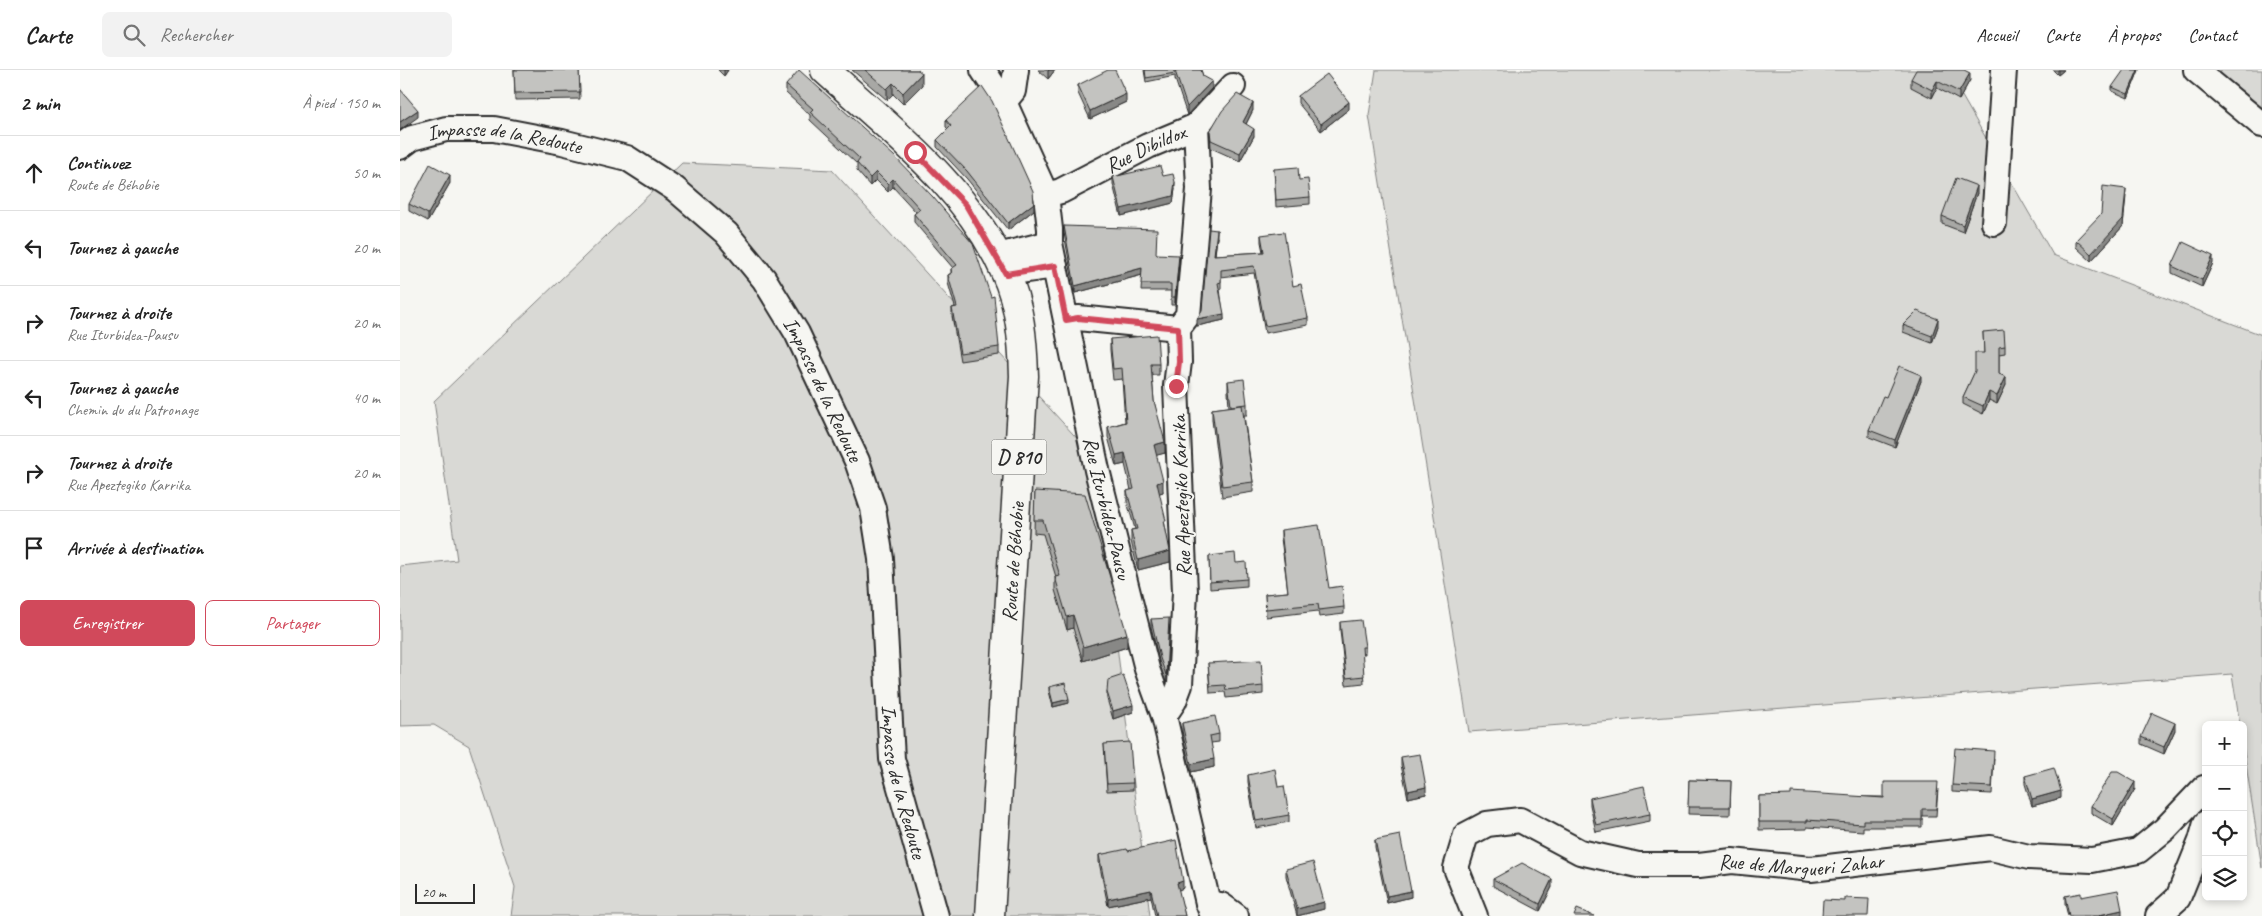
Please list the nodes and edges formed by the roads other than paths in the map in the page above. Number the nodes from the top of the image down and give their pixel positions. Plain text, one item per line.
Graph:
1 (825, 70) edge
2 (983, 70) edge
3 (1016, 70) edge
4 (2004, 70) edge
5 (2196, 70) edge
6 (1233, 86) dead end
7 (1004, 102) junction
8 (2262, 125) edge
9 (1196, 126) junction
10 (400, 147) edge
11 (1054, 193) junction
12 (1994, 223) dead end
13 (1050, 243) junction
14 (1002, 265) junction
15 (1055, 266) junction
16 (1066, 320) junction
17 (1178, 328) junction
18 (1164, 716) junction
19 (2202, 790) edge
20 (2202, 837) edge
21 (1210, 909) edge
22 (936, 916) edge
23 (990, 916) edge
24 (1236, 916) edge
25 (1475, 916) edge
26 (2158, 916) edge

1 - 14 main road, Route de Béhobie / D 810
2 - 7 street, Rue Iturbidea-Pausu
3 - 7 street
4 - 12 street
5 - 8 street
6 - 9 street, Rue Dibildox
7 - 11 street, Rue Iturbidea-Pausu
9 - 11 street, Rue Dibildox
9 - 17 street, Rue Apeztegiko Karrika
10 - 22 street, Impasse de la Redoute
11 - 13 street, Rue Iturbidea-Pausu
13 - 14 street
13 - 15 street, Rue Iturbidea-Pausu
14 - 15 street
14 - 23 main road, Route de Béhobie / D 810
15 - 16 street, Rue Iturbidea-Pausu
16 - 17 street
16 - 18 street, Rue Iturbidea-Pausu
17 - 18 street, Rue Apeztegiko Karrika
18 - 21 street, Rue Iturbidea-Pausu
19 - 25 street, Rue de Margueri Zahar
20 - 26 street
21 - 24 street

